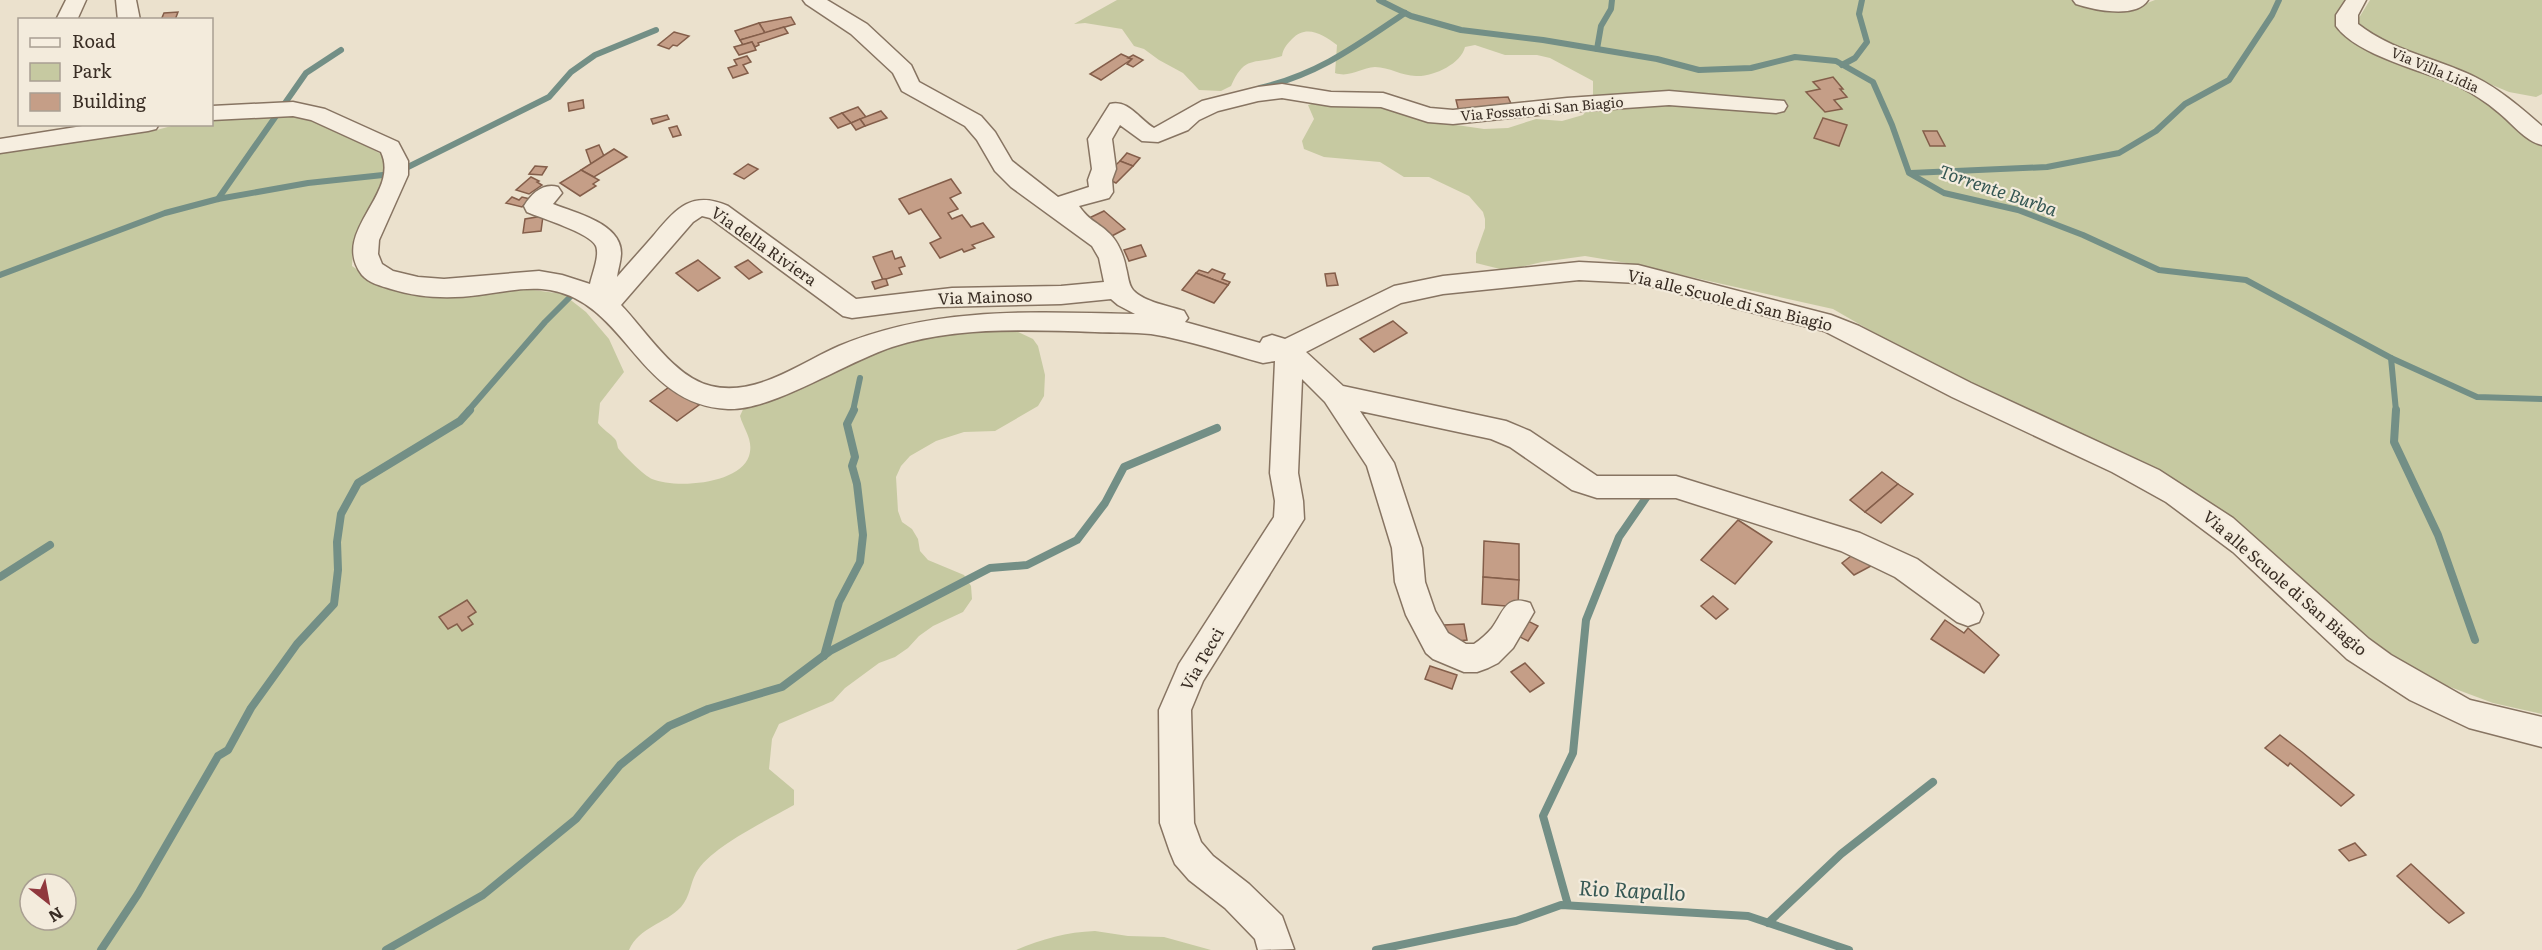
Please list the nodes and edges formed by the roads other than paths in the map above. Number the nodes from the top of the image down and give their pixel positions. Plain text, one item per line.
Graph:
1 (126, 0) edge
2 (813, 0) edge
3 (2083, 0) edge
4 (2138, 0) edge
5 (2356, 0) edge
6 (129, 18) edge
7 (1776, 106) dead end
8 (213, 112) edge
9 (134, 126) edge
10 (2542, 138) edge
11 (0, 146) edge
12 (550, 193) dead end
13 (1078, 223) junction
14 (1118, 289) junction
15 (601, 302) junction
16 (852, 309) joint
17 (1287, 349) junction
18 (1335, 395) junction
19 (1519, 612) dead end
20 (1968, 613) dead end
21 (2542, 732) edge
22 (1276, 949) edge

1 - 6 street
2 - 13 street
3 - 4 street
5 - 10 street, Via Villa Lidia
7 - 13 street, Via Fossato di San Biagio
8 - 15 street, Via alle Scuole di San Biagio
9 - 11 street
12 - 15 street
13 - 14 street
14 - 16 street, Via Mainoso
14 - 17 street
15 - 16 street, Via della Riviera
15 - 17 street, Via alle Scuole di San Biagio
17 - 18 street
17 - 21 street, Via alle Scuole di San Biagio
17 - 22 street, Via Tecci
18 - 19 street
18 - 20 street

